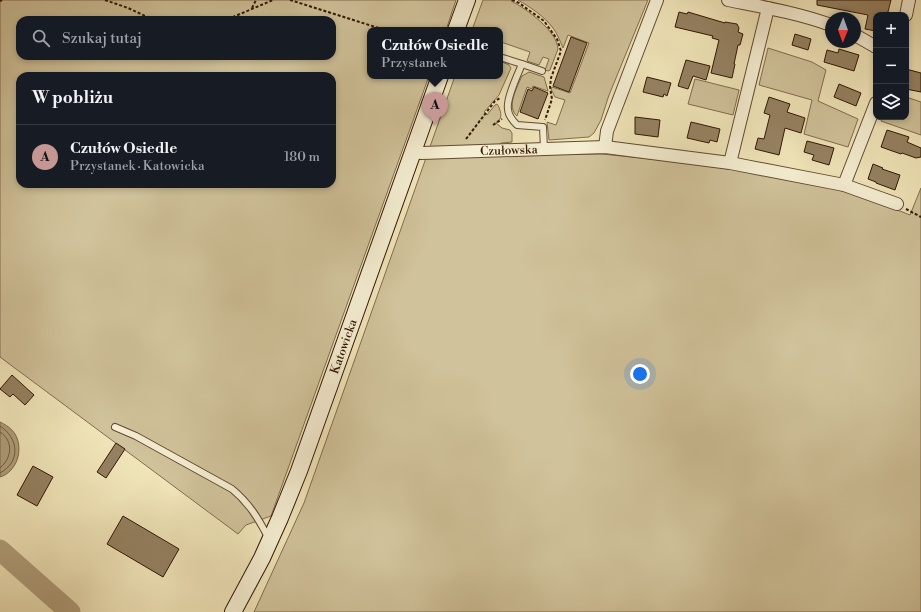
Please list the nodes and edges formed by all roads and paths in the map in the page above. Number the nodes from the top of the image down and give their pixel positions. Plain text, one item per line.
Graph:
1 (105, 0) edge
2 (256, 0) edge
3 (272, 0) edge
4 (290, 0) edge
5 (467, 0) edge
6 (512, 0) edge
7 (657, 0) edge
8 (728, 0) edge
9 (909, 0) edge
10 (768, 8) junction
11 (252, 9) junction
12 (907, 12) edge
13 (145, 16) edge
14 (235, 16) edge
15 (825, 22) edge
16 (376, 27) edge
17 (457, 27) edge
18 (861, 38) edge
19 (873, 45) edge
20 (503, 58) dead end
21 (522, 64) junction
22 (542, 71) dead end
23 (439, 79) edge
24 (500, 97) dead end
25 (873, 111) edge
26 (543, 128) junction
27 (464, 141) dead end
28 (605, 147) junction
29 (544, 149) junction
30 (413, 152) junction
31 (730, 163) junction
32 (844, 185) junction
33 (898, 204) joint
34 (921, 217) edge
35 (115, 427) dead end
36 (270, 540) junction
37 (233, 612) edge

1 - 13 path
2 - 11 path
3 - 11 path
4 - 16 path
5 - 17 main road
6 - 26 path
7 - 28 street
8 - 10 street
9 - 12 street
10 - 15 street
10 - 31 street
11 - 14 path
18 - 19 street
20 - 21 lane
21 - 22 lane
21 - 26 lane
23 - 30 main road, Katowicka
24 - 27 path
25 - 32 street
26 - 29 lane
28 - 29 street, Czułowska
28 - 31 street, Czułowska
29 - 30 street, Czułowska
30 - 36 main road, Katowicka
31 - 32 street, Czułowska
32 - 33 street, Czułowska
33 - 34 path
35 - 36 lane
36 - 37 main road, Katowicka

